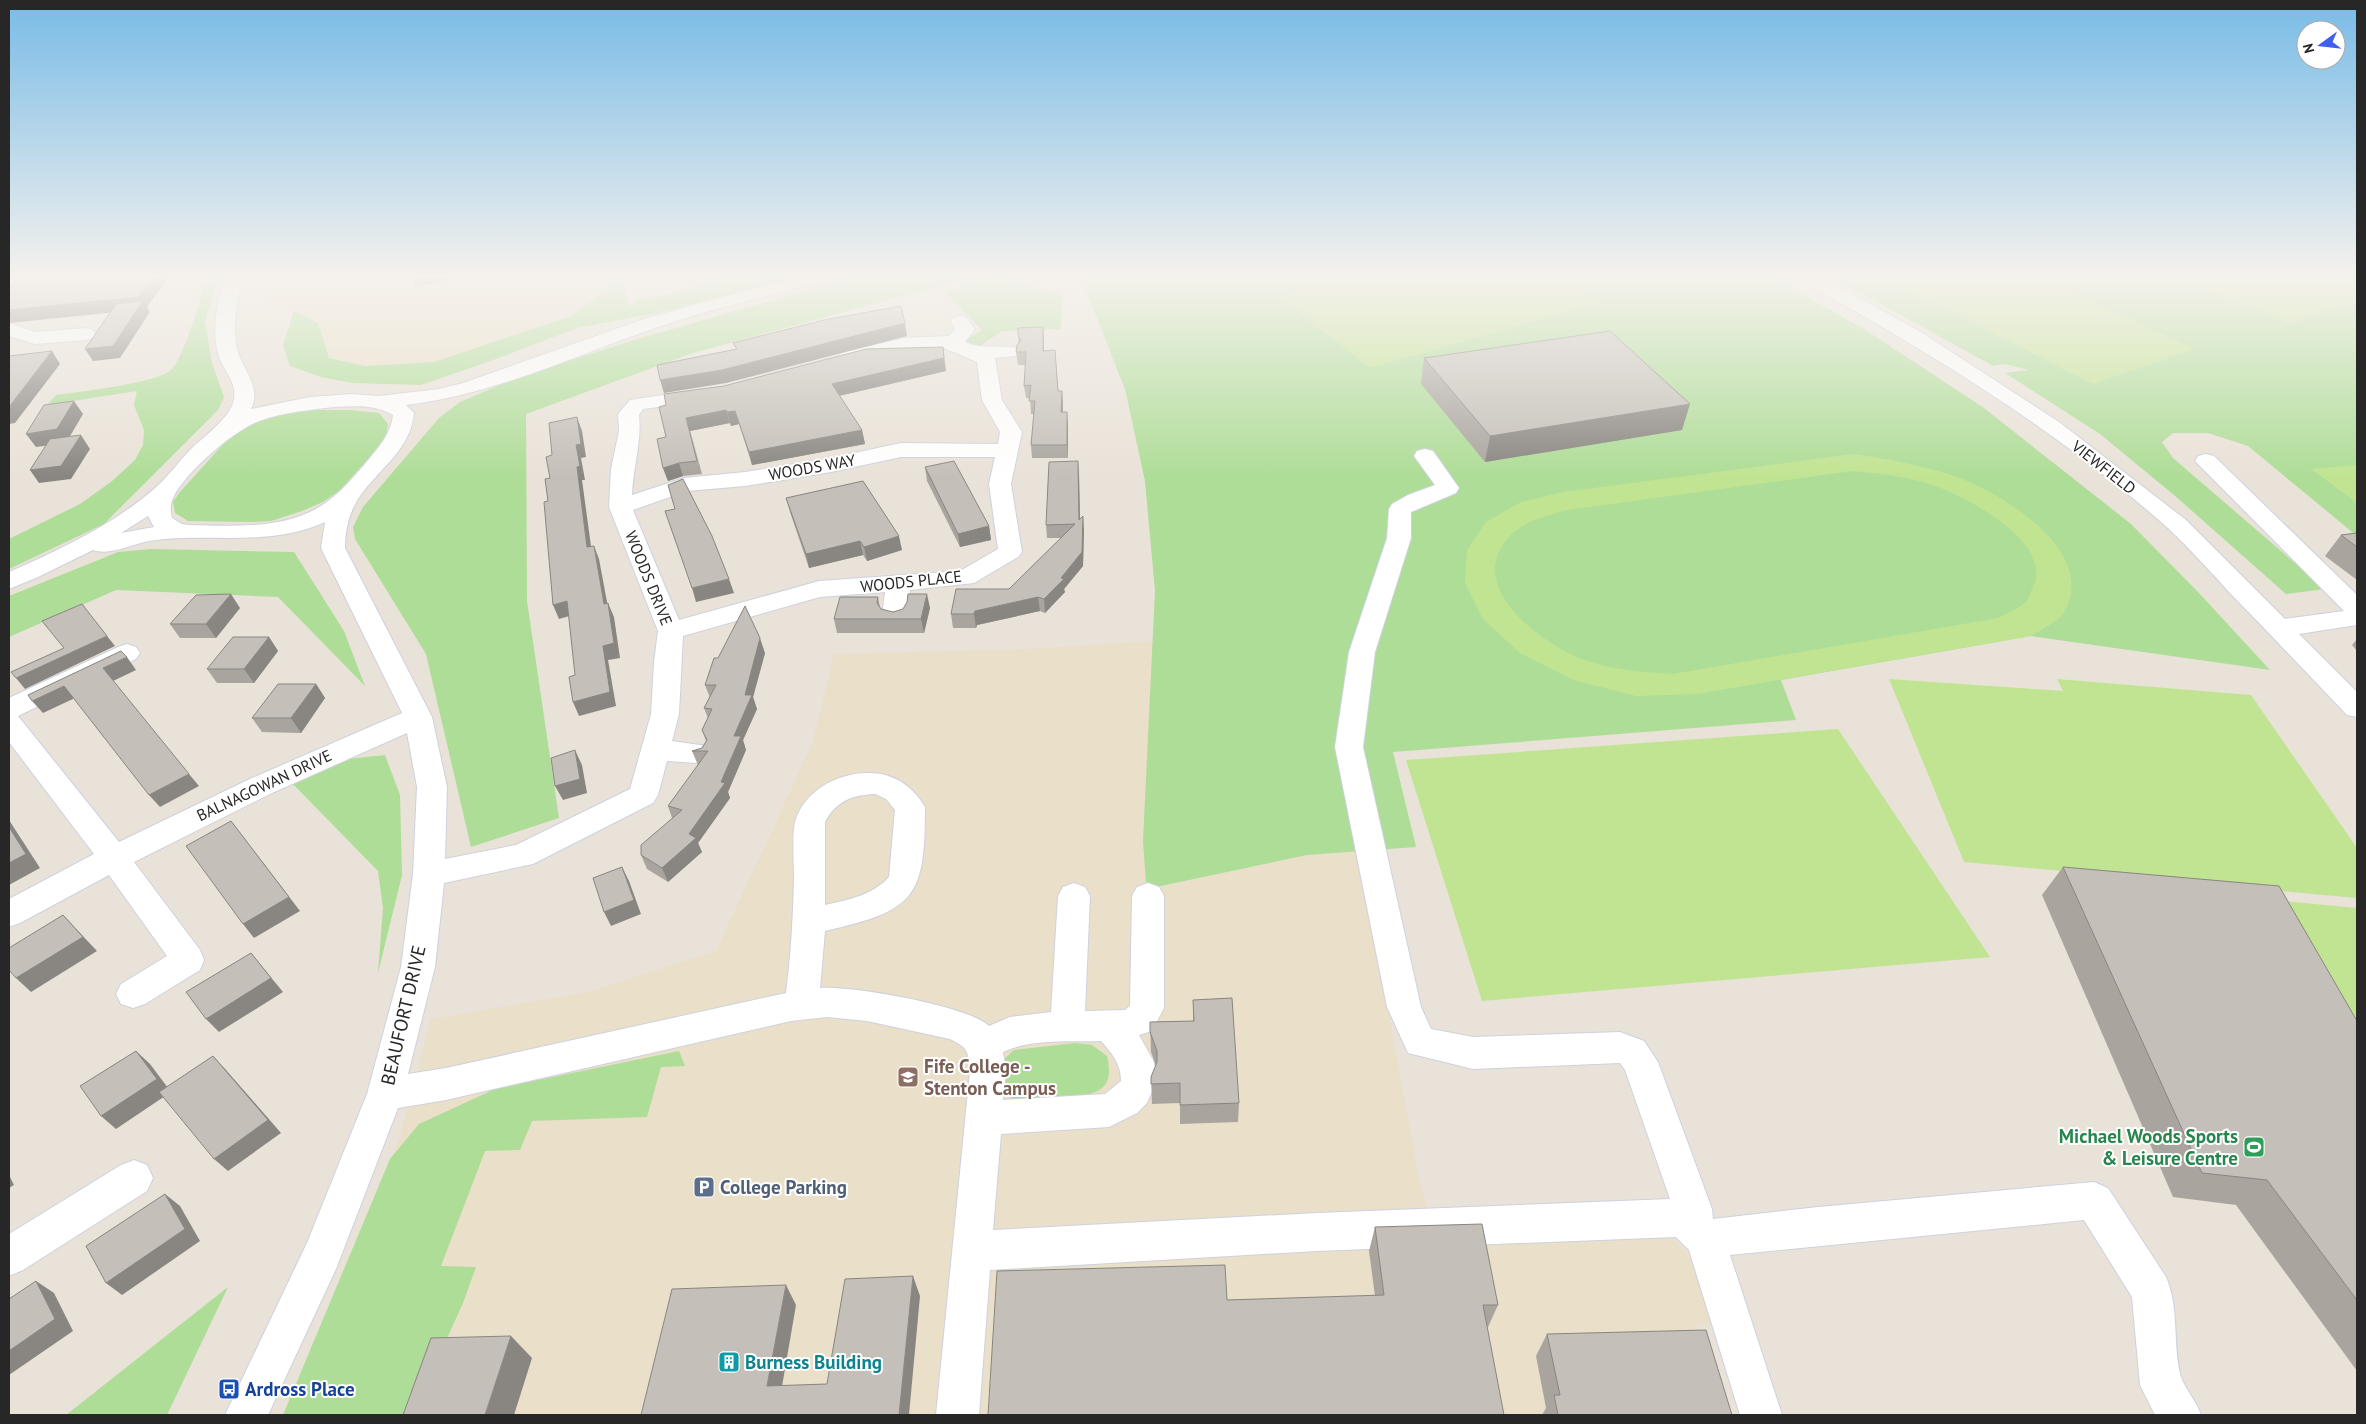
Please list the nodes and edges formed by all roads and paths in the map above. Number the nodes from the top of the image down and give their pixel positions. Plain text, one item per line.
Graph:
1 (227, 344) edge
2 (590, 344) edge
3 (902, 344) edge
4 (952, 344) edge
5 (1927, 344) edge
6 (971, 352) junction
7 (1010, 352) dead end
8 (834, 361) edge
9 (470, 387) junction
10 (246, 391) junction
11 (718, 393) edge
12 (380, 402) junction
13 (305, 404) junction
14 (220, 434) junction
15 (399, 434) junction
16 (1007, 451) junction
17 (1425, 456) dead end
18 (2206, 460) dead end
19 (352, 491) junction
20 (164, 494) junction
21 (620, 507) junction
22 (257, 530) junction
23 (188, 531) junction
24 (333, 548) junction
25 (60, 559) junction
26 (9, 581) edge
27 (898, 584) junction
28 (2357, 609) edge
29 (895, 616) edge
30 (2357, 617) edge
31 (2280, 628) junction
32 (671, 631) junction
33 (127, 653) dead end
34 (2357, 708) edge
35 (9, 709) edge
36 (418, 717) junction
37 (9, 723) edge
38 (656, 750) junction
39 (698, 753) edge
40 (113, 857) junction
41 (429, 874) junction
42 (1074, 896) dead end
43 (1148, 896) dead end
44 (9, 914) edge
45 (808, 922) junction
46 (134, 994) dead end
47 (801, 1005) junction
48 (1109, 1026) junction
49 (1067, 1027) junction
50 (984, 1044) junction
51 (385, 1094) junction
52 (984, 1118) junction
53 (134, 1178) dead end
54 (1699, 1232) junction
55 (971, 1251) junction
56 (9, 1256) edge
57 (246, 1415) edge
58 (957, 1415) edge
59 (1761, 1415) edge
60 (2180, 1415) edge

1 - 10 street
2 - 9 street
3 - 8 street, WOODS PLACE
4 - 6 street, WOODS PLACE
5 - 31 street, VIEWFIELD
6 - 7 street
6 - 16 street, WOODS PLACE
9 - 12 street
9 - 15 street
10 - 13 street
10 - 14 street
11 - 21 street, WOODS DRIVE
12 - 13 street
12 - 15 street
13 - 14 street
14 - 20 street
15 - 19 street
16 - 21 street, WOODS WAY
16 - 27 street, WOODS PLACE
17 - 54 street
18 - 28 street
19 - 22 street
19 - 24 street
20 - 23 street
20 - 25 street
21 - 32 street, WOODS DRIVE
22 - 23 street
22 - 24 street
23 - 25 street
24 - 36 street, BEAUFORT DRIVE
25 - 26 street
27 - 29 street
27 - 32 street, WOODS PLACE
30 - 31 street
31 - 34 street, VIEWFIELD
32 - 38 street, WOODS DRIVE
33 - 35 street
36 - 40 street, BALNAGOWAN DRIVE
36 - 41 street, BEAUFORT DRIVE
37 - 40 street
38 - 39 street
38 - 41 street, WOODS DRIVE
40 - 44 street, BALNAGOWAN DRIVE
40 - 46 street
41 - 51 street, BEAUFORT DRIVE
42 - 49 street
43 - 48 street
45 - 45 street
45 - 47 street
47 - 50 street
47 - 51 street
48 - 49 street
48 - 52 street
49 - 50 street
50 - 52 street
51 - 57 street, BEAUFORT DRIVE
52 - 55 street
53 - 56 street
54 - 55 street
54 - 59 street
54 - 60 street
55 - 58 street

